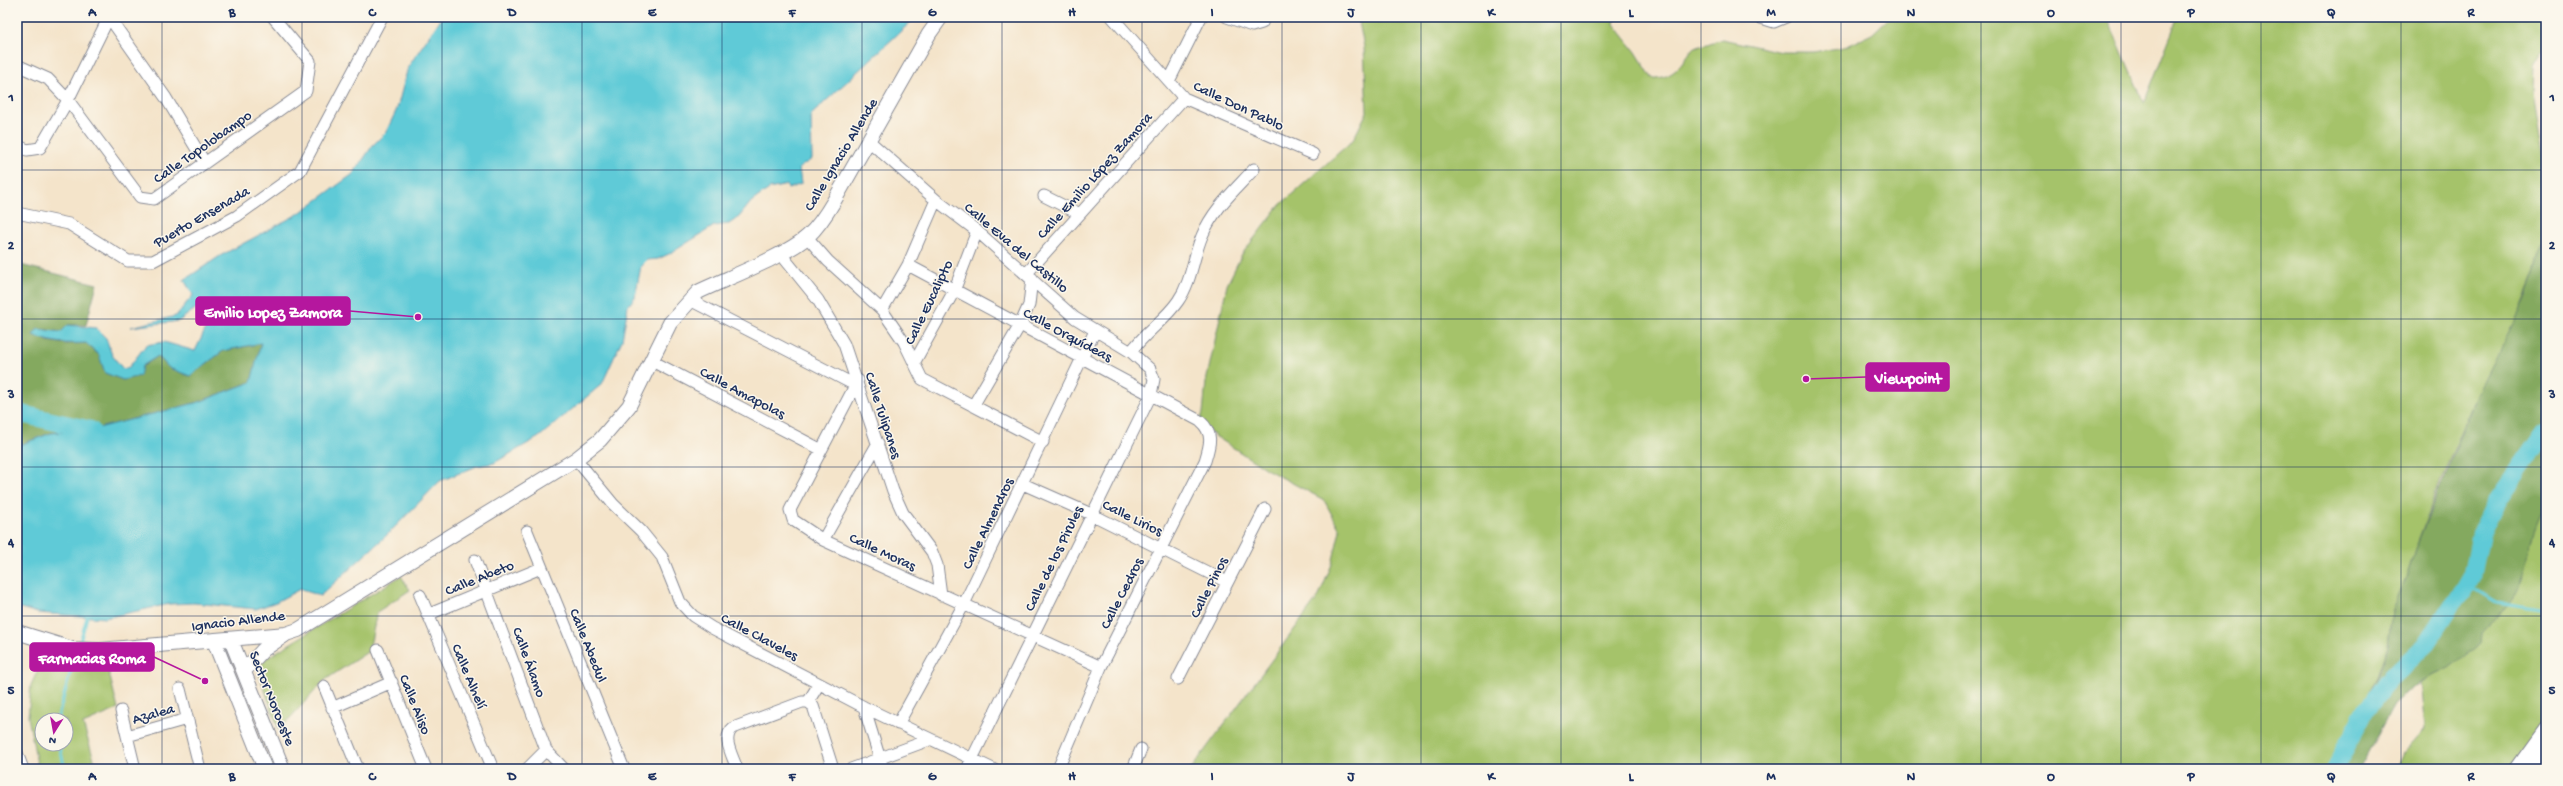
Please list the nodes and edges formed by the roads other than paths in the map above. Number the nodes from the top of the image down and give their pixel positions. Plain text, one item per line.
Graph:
1 (109, 17) edge
2 (273, 17) edge
3 (382, 17) edge
4 (942, 17) edge
5 (1112, 17) edge
6 (1201, 17) edge
7 (1227, 17) edge
8 (1264, 17) edge
9 (1758, 17) edge
10 (1786, 17) edge
11 (17, 65) edge
12 (1169, 81) junction
13 (1184, 98) junction
14 (68, 100) junction
15 (869, 141) junction
16 (17, 145) edge
17 (1313, 154) dead end
18 (205, 163) junction
19 (1254, 169) dead end
20 (1044, 196) dead end
21 (936, 200) junction
22 (17, 213) edge
23 (1080, 214) junction
24 (977, 231) junction
25 (807, 237) junction
26 (780, 253) junction
27 (908, 265) junction
28 (1029, 276) junction
29 (954, 291) junction
30 (690, 300) junction
31 (882, 310) junction
32 (1020, 325) junction
33 (1095, 331) junction
34 (1131, 352) junction
35 (1082, 358) junction
36 (652, 361) junction
37 (914, 363) junction
38 (1150, 369) joint
39 (856, 382) junction
40 (1151, 395) junction
41 (973, 406) junction
42 (1209, 432) joint
43 (878, 442) junction
44 (1043, 442) junction
45 (820, 449) junction
46 (576, 459) junction
47 (1023, 484) junction
48 (503, 505) joint
49 (1265, 509) dead end
50 (1091, 514) junction
51 (527, 532) dead end
52 (823, 540) junction
53 (1161, 547) junction
54 (475, 560) dead end
55 (541, 568) junction
56 (1227, 582) junction
57 (487, 590) junction
58 (420, 595) dead end
59 (941, 595) junction
60 (964, 604) junction
61 (427, 615) junction
62 (17, 632) edge
63 (286, 634) junction
64 (1031, 637) junction
65 (231, 640) junction
66 (214, 642) junction
67 (378, 650) dead end
68 (1101, 667) junction
69 (244, 671) junction
70 (1178, 678) dead end
71 (392, 682) junction
72 (819, 684) junction
73 (324, 686) dead end
74 (180, 689) dead end
75 (808, 702) junction
76 (864, 707) junction
77 (332, 708) junction
78 (121, 712) dead end
79 (187, 719) junction
80 (898, 724) junction
81 (2546, 729) edge
82 (127, 736) junction
83 (929, 740) junction
84 (1141, 749) dead end
85 (546, 750) junction
86 (2546, 750) edge
87 (17, 753) edge
88 (972, 758) junction
89 (882, 764) edge
90 (23, 769) edge
91 (135, 769) edge
92 (200, 769) edge
93 (264, 769) edge
94 (283, 769) edge
95 (358, 769) edge
96 (426, 769) edge
97 (493, 769) edge
98 (527, 769) edge
99 (564, 769) edge
100 (624, 769) edge
101 (737, 769) edge
102 (833, 769) edge
103 (851, 769) edge
104 (967, 769) edge
105 (993, 769) edge
106 (1058, 769) edge
107 (1133, 769) edge
108 (2517, 769) edge
109 (2531, 769) edge

1 - 14 street
1 - 18 street
2 - 18 street, Calle Topolobampo
3 - 22 street, Puerto Ensenada
4 - 15 street, Calle Ignacio Allende
5 - 12 street, Calle Don Pablo
6 - 12 street
7 - 8 street
9 - 10 street
11 - 14 street, Calle Topolobampo
12 - 13 street, Calle Don Pablo
13 - 17 street, Calle Don Pablo
13 - 23 street, Calle Emilio López Zamora
14 - 16 street
14 - 18 street, Calle Topolobampo
15 - 21 street, Calle Eva del Castillo
15 - 25 street, Calle Ignacio Allende
19 - 34 street
20 - 23 street
21 - 24 street, Calle Eva del Castillo
21 - 27 street
23 - 28 street, Calle Emilio López Zamora
24 - 28 street, Calle Eva del Castillo
24 - 29 street, Calle Eucalipto
25 - 26 street, Calle Ignacio Allende
25 - 31 street
26 - 30 street, Calle Ignacio Allende
26 - 39 street, Calle Tulipanes
27 - 29 street, Calle Orquídeas
27 - 31 street
28 - 32 street
28 - 33 street, Calle Eva del Castillo
29 - 32 street, Calle Orquídeas
29 - 37 street, Calle Eucalipto
30 - 36 street, Calle Ignacio Allende
30 - 39 street
31 - 37 street
32 - 35 street, Calle Orquídeas
32 - 41 street
33 - 34 street, Calle Eva del Castillo
33 - 35 street, Calle Almendros
34 - 38 street, Calle Eva del Castillo
35 - 40 street, Calle Orquídeas
35 - 44 street, Calle Almendros
36 - 45 street, Calle Amapolas
36 - 46 street, Calle Ignacio Allende
37 - 41 street
38 - 40 street, Calle de los Pirules
39 - 43 street, Calle Tulipanes
39 - 45 street, Calle Moras
40 - 42 street, Calle Orquídeas
40 - 50 street, Calle de los Pirules
41 - 44 street
42 - 53 street, Calle Cedros
43 - 52 street
43 - 59 street, Calle Tulipanes
44 - 47 street, Calle Almendros
45 - 52 street, Calle Moras
46 - 48 street, Calle Ignacio Allende
46 - 72 street, Calle Claveles
47 - 50 street, Calle Lirios
47 - 60 street, Calle Almendros
48 - 63 street, Ignacio Allende
49 - 56 street, Calle Pinos
50 - 53 street, Calle Lirios
50 - 64 street, Calle de los Pirules
51 - 55 street, Calle Abedul
52 - 59 street, Calle Moras
53 - 56 street, Calle Lirios
53 - 68 street, Calle Cedros
54 - 57 street, Calle Álamo
55 - 57 street, Calle Abeto
55 - 100 street, Calle Abedul
56 - 70 street, Calle Pinos
57 - 61 street, Calle Abeto
57 - 85 street, Calle Álamo
58 - 61 street, Calle Alhelí
59 - 60 street, Calle Moras
60 - 64 street, Calle Moras
60 - 80 street, Calle Almendros
61 - 97 street, Calle Alhelí
62 - 66 street, Ignacio Allende
63 - 65 street, Ignacio Allende
63 - 69 street
64 - 68 street, Calle Moras
64 - 88 street, Calle de los Pirules
65 - 66 street, Ignacio Allende
65 - 69 street, Sector Noroeste
66 - 93 street
67 - 71 street, Calle Aliso
68 - 106 street, Calle Cedros
69 - 94 street, Sector Noroeste
71 - 77 street
71 - 96 street, Calle Aliso
72 - 75 street
72 - 76 street, Calle Claveles
73 - 77 street
74 - 79 street
75 - 101 street
75 - 102 street
76 - 80 street, Calle Claveles
76 - 89 street
77 - 95 street
78 - 82 street
79 - 82 street, Azalea
79 - 92 street
80 - 83 street, Calle Claveles
81 - 108 street
82 - 91 street
83 - 88 street, Calle Claveles
83 - 89 street
84 - 107 street
85 - 98 street
85 - 99 street, Calle Álamo
86 - 109 street
87 - 90 street
88 - 104 street, Calle de los Pirules
88 - 105 street, Calle Claveles
89 - 103 street

